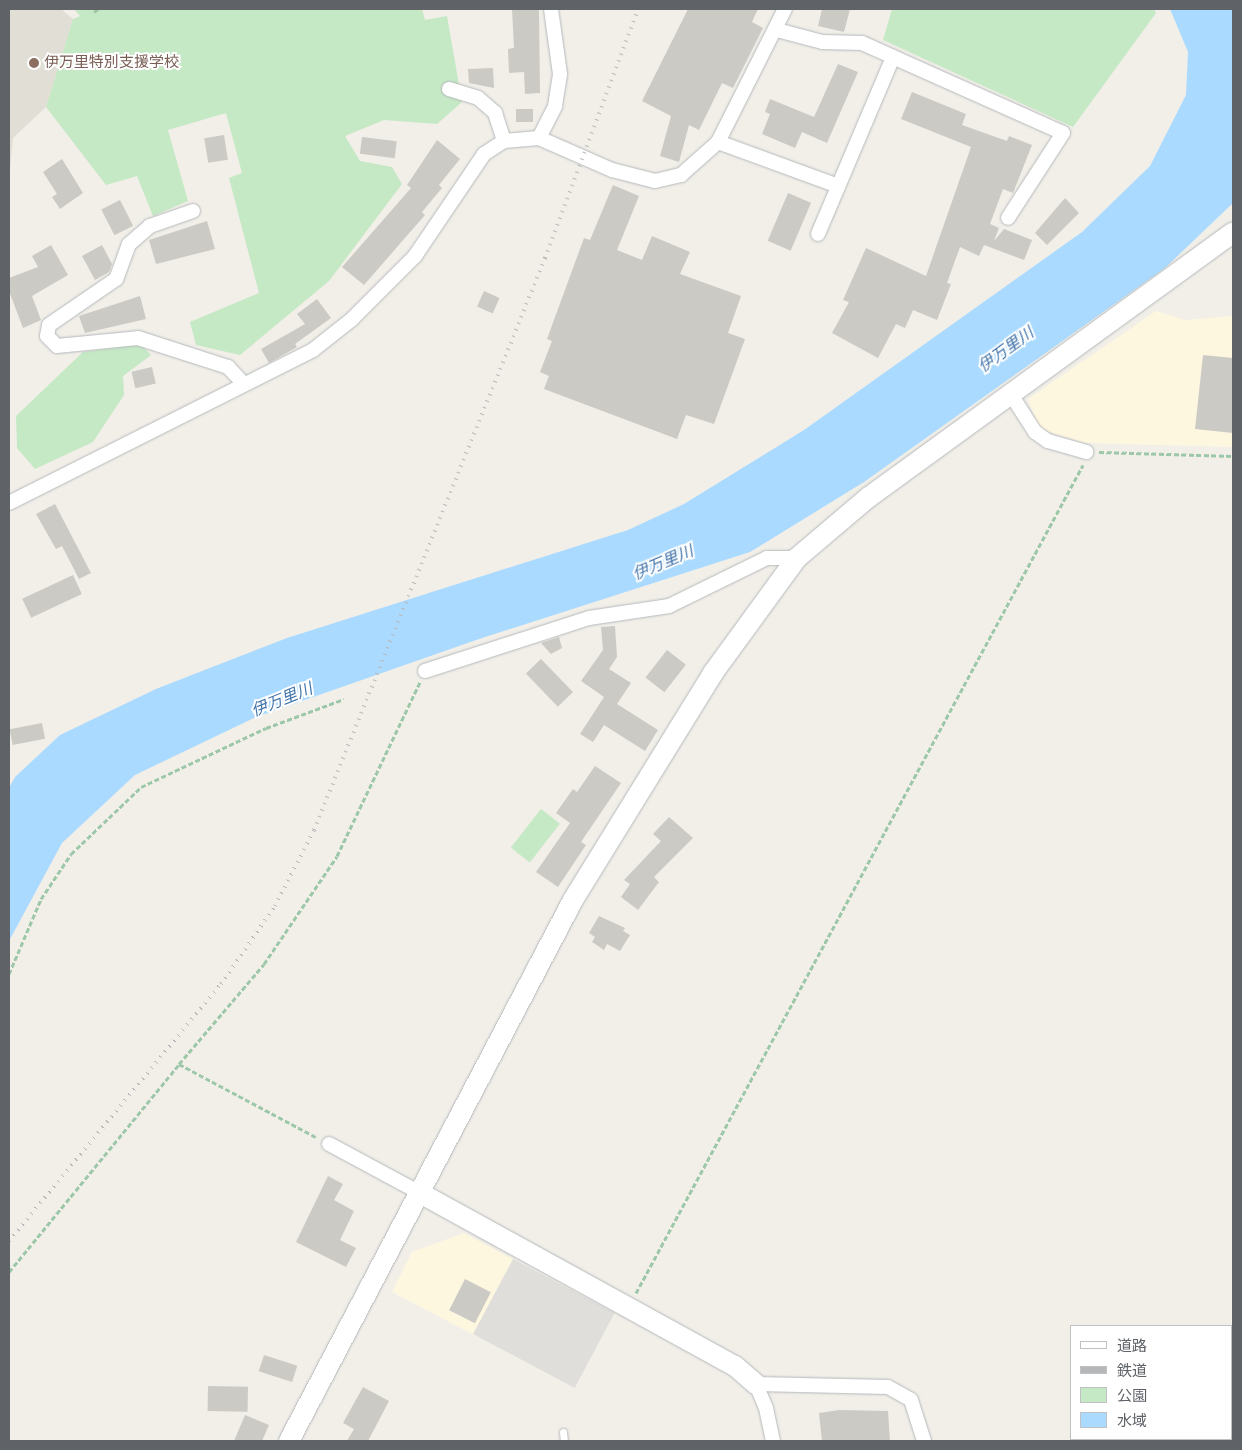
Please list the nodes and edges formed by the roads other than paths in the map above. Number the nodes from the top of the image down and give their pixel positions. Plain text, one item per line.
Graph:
1 (550, 9) edge
2 (785, 9) edge
3 (777, 30) junction
4 (893, 56) junction
5 (449, 89) dead end
6 (539, 138) junction
7 (504, 141) junction
8 (718, 142) junction
9 (838, 186) junction
10 (193, 211) dead end
11 (1008, 218) dead end
12 (1233, 233) edge
13 (818, 234) dead end
14 (244, 384) junction
15 (1012, 396) junction
16 (1086, 452) road end
17 (9, 503) edge
18 (797, 558) junction
19 (425, 671) road end
20 (329, 1144) road end
21 (420, 1193) junction
22 (756, 1384) junction
23 (563, 1432) dead end
24 (289, 1441) edge
25 (564, 1441) edge
26 (773, 1441) edge
27 (924, 1441) edge

1 - 6 street
2 - 3 street
3 - 4 street
3 - 8 street
4 - 9 street
4 - 11 street
5 - 7 street
6 - 7 street
6 - 8 street
7 - 14 street
8 - 9 street
9 - 13 street
10 - 14 street
12 - 15 street
14 - 17 street
15 - 16 street
15 - 18 street
18 - 19 street
18 - 21 street
20 - 21 street
21 - 22 street
21 - 24 street
22 - 26 street
22 - 27 street
23 - 25 lane

